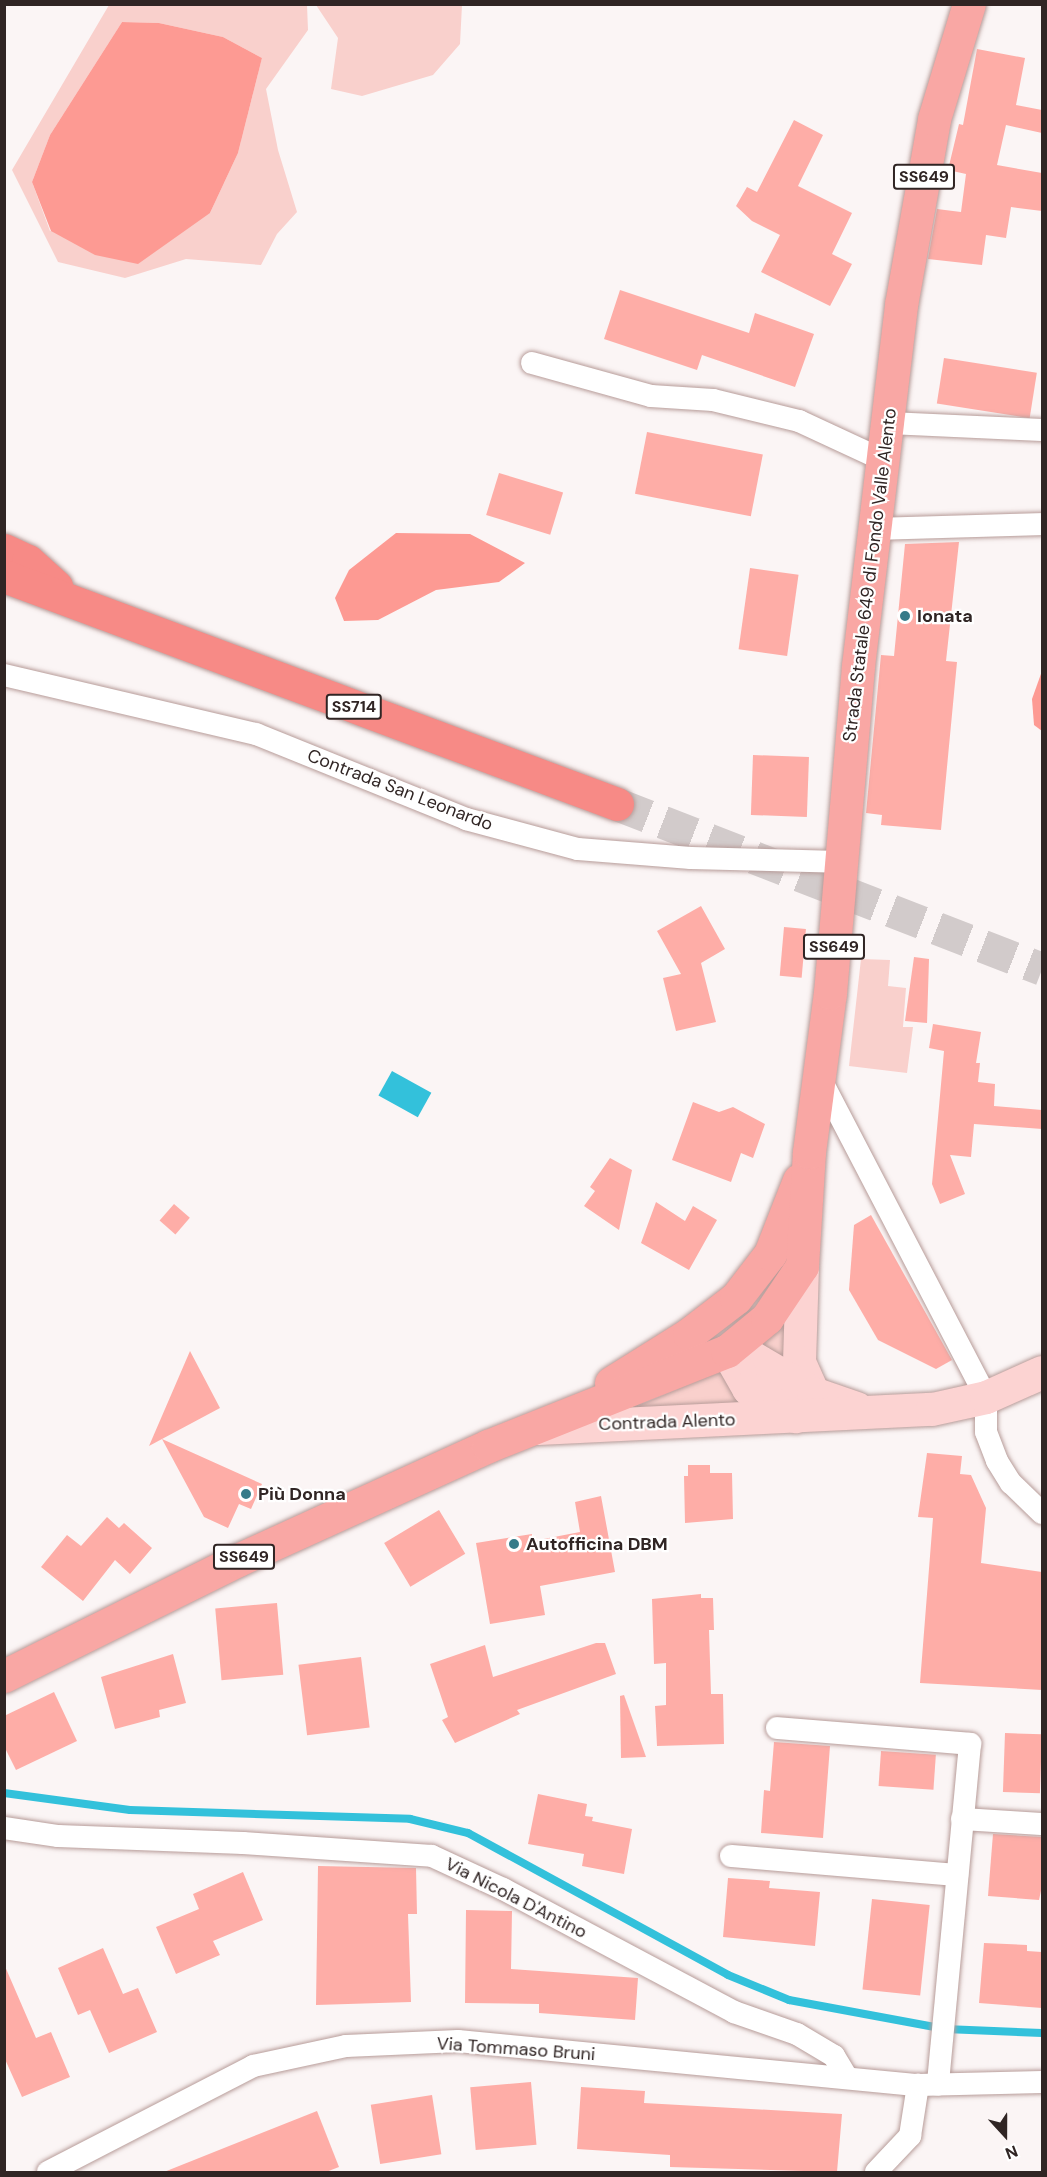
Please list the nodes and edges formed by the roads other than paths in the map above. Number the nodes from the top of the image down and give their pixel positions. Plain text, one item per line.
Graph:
1 (969, 4) edge
2 (531, 363) dead end
3 (889, 423) junction
4 (1042, 430) edge
5 (885, 461) junction
6 (1042, 524) edge
7 (876, 530) junction
8 (4, 550) edge
9 (4, 576) edge
10 (4, 600) edge
11 (75, 603) junction
12 (4, 675) edge
13 (617, 804) tunnel mouth
14 (839, 862) junction
15 (819, 1076) junction
16 (809, 1152) junction
17 (802, 1266) junction
18 (736, 1298) junction
19 (668, 1348) junction
20 (728, 1351) junction
21 (1042, 1372) edge
22 (986, 1397) junction
23 (804, 1405) junction
24 (538, 1428) junction
25 (1042, 1513) edge
26 (4, 1676) edge
27 (777, 1728) dead end
28 (962, 1820) junction
29 (1042, 1824) edge
30 (4, 1828) edge
31 (731, 1856) dead end
32 (957, 1875) junction
33 (846, 2076) junction
34 (1042, 2082) edge
35 (928, 2085) junction
36 (48, 2172) edge
37 (876, 2172) edge

1 - 3 main road, Strada Statale 649 di Fondo Valle Alento / SS649
2 - 5 street
3 - 4 street
3 - 5 main road, Strada Statale 649 di Fondo Valle Alento / SS649
5 - 7 main road, Strada Statale 649 di Fondo Valle Alento / SS649
6 - 7 street
7 - 14 main road, Strada Statale 649 di Fondo Valle Alento / SS649
8 - 11 highway
9 - 11 highway, SS714
10 - 11 highway
11 - 13 highway, SS714
12 - 14 street, Contrada San Leonardo
14 - 15 main road, Strada Statale 649 di Fondo Valle Alento / SS649
15 - 16 main road, Strada Statale 649 di Fondo Valle Alento / SS649
15 - 22 street
16 - 17 main road, Strada Statale 649 di Fondo Valle Alento / SS649
16 - 18 main road, Strada Statale 649 di Fondo Valle Alento / SS649
17 - 20 main road, Strada Statale 649 di Fondo Valle Alento / SS649
17 - 23 main road
18 - 19 main road, Strada Statale 649 di Fondo Valle Alento / SS649
18 - 20 main road, Strada Statale 649 di Fondo Valle Alento / SS649
19 - 20 main road
19 - 24 main road, Strada Statale 649 di Fondo Valle Alento / SS649
20 - 23 main road, Contrada Alento
20 - 24 main road, Strada Statale 649 di Fondo Valle Alento / SS649
21 - 22 main road, Contrada Alento
22 - 23 main road, Contrada Alento
22 - 25 street
23 - 24 main road, Contrada Alento
24 - 26 main road, Strada Statale 649 di Fondo Valle Alento / SS649
27 - 28 street
28 - 29 street
28 - 32 street
30 - 33 street, Via Nicola D'Antino
31 - 32 street
32 - 35 street
33 - 35 street, Via Tommaso Bruni
33 - 36 street, Via Tommaso Bruni
34 - 35 street, Via Tommaso Bruni
35 - 37 street

